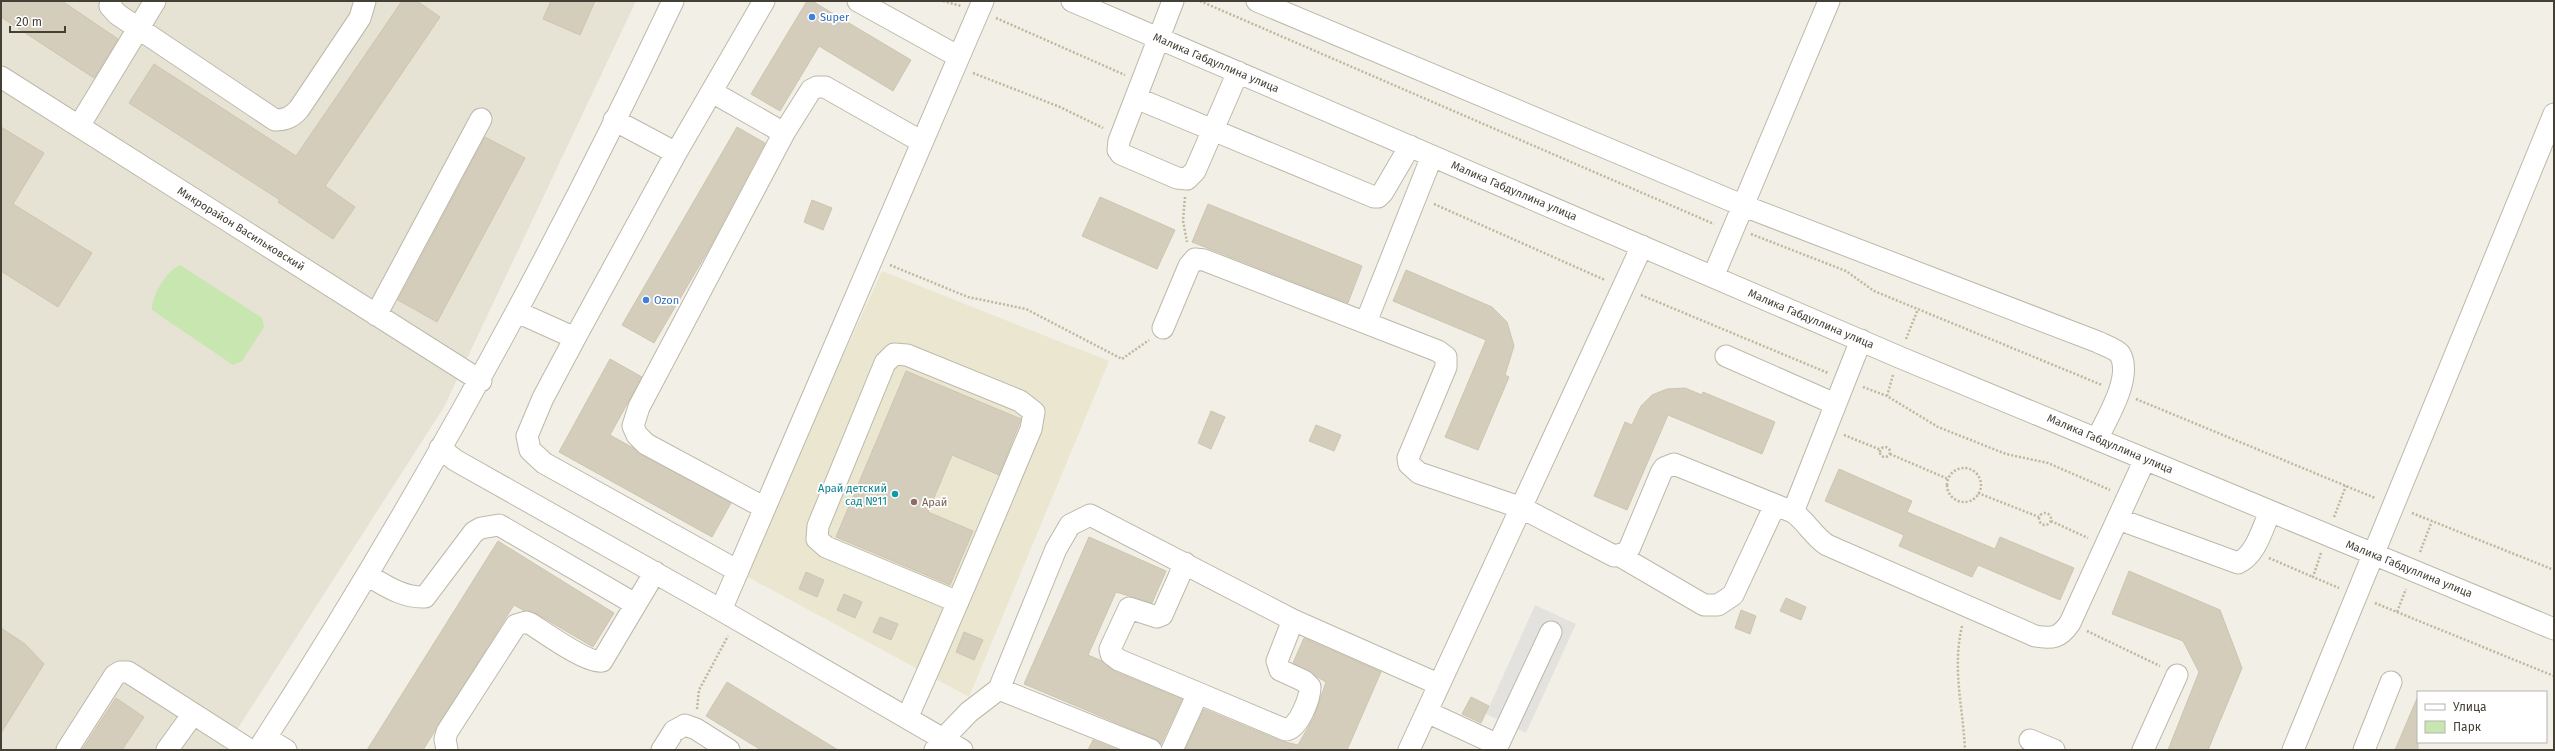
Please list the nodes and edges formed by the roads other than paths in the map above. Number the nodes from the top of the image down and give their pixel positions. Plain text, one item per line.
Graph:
1 (111, 1) edge
2 (155, 1) edge
3 (365, 1) edge
4 (673, 1) edge
5 (764, 1) edge
6 (858, 1) edge
7 (982, 1) edge
8 (1072, 1) edge
9 (1173, 1) edge
10 (1257, 1) edge
11 (1829, 1) edge
12 (138, 30) junction
13 (1159, 38) junction
14 (957, 61) junction
15 (1238, 72) junction
16 (1, 77) edge
17 (712, 92) junction
18 (1136, 98) junction
19 (2554, 114) edge
20 (481, 119) dead end
21 (614, 120) junction
22 (79, 126) junction
23 (1213, 130) junction
24 (784, 133) junction
25 (922, 142) junction
26 (1410, 146) junction
27 (676, 153) junction
28 (1432, 156) junction
29 (1744, 206) junction
30 (1642, 246) junction
31 (1713, 276) junction
32 (517, 312) junction
33 (376, 315) junction
34 (1366, 322) junction
35 (1163, 328) road end
36 (575, 338) junction
37 (1861, 340) junction
38 (1726, 356) dead end
39 (480, 381) junction
40 (1835, 404) junction
41 (2097, 439) junction
42 (440, 448) junction
43 (2145, 459) junction
44 (765, 508) junction
45 (1522, 508) junction
46 (1784, 509) junction
47 (2270, 512) junction
48 (2118, 519) junction
49 (2372, 555) junction
50 (1620, 556) junction
51 (1185, 563) junction
52 (738, 571) junction
53 (655, 572) junction
54 (367, 575) junction
55 (958, 602) junction
56 (635, 604) junction
57 (726, 612) junction
58 (1293, 620) junction
59 (2554, 629) edge
60 (1551, 632) dead end
61 (2177, 675) road end
62 (2392, 682) dead end
63 (1438, 684) junction
64 (1000, 689) junction
65 (1198, 693) junction
66 (1427, 712) junction
67 (193, 714) junction
68 (906, 718) junction
69 (2030, 740) dead end
70 (939, 745) edge
71 (258, 746) edge
72 (67, 750) edge
73 (167, 750) edge
74 (286, 750) edge
75 (447, 750) edge
76 (662, 750) edge
77 (729, 750) edge
78 (962, 750) edge
79 (1151, 750) edge
80 (1172, 750) edge
81 (1409, 750) edge
82 (2054, 750) edge
83 (2143, 750) edge
84 (2292, 750) edge
85 (2364, 750) edge

1 - 12 street
2 - 12 street
3 - 12 street
4 - 21 street
5 - 17 street
6 - 14 street
7 - 14 street
8 - 13 street, Малика Габдуллина улица
9 - 13 street
10 - 29 street
11 - 29 street
12 - 22 street
13 - 15 street, Малика Габдуллина улица
13 - 18 street
14 - 25 street
15 - 23 street
15 - 26 street, Малика Габдуллина улица
16 - 22 street, Микрорайон Васильковский
17 - 24 street
17 - 27 street
18 - 23 street
18 - 23 street
19 - 49 street
20 - 33 street
21 - 27 street
21 - 32 street
22 - 33 street, Микрорайон Васильковский
23 - 26 street
24 - 25 street
24 - 44 street
25 - 44 street
26 - 28 street, Малика Габдуллина улица
27 - 36 street
28 - 30 street, Малика Габдуллина улица
28 - 34 street
29 - 31 street
29 - 41 street
30 - 31 street, Малика Габдуллина улица
30 - 45 street
31 - 37 street, Малика Габдуллина улица
32 - 36 street
32 - 39 street
33 - 39 street, Микрорайон Васильковский
34 - 35 street
34 - 45 street
36 - 52 street
37 - 40 street
37 - 41 street, Малика Габдуллина улица
38 - 40 street
39 - 42 street
40 - 46 street
41 - 43 street, Малика Габдуллина улица
42 - 53 street
42 - 54 street
43 - 47 street, Малика Габдуллина улица
43 - 48 street
44 - 52 street
45 - 50 street
45 - 63 street
46 - 48 street
46 - 50 street
46 - 50 street
47 - 48 street
47 - 49 street, Малика Габдуллина улица
49 - 59 street, Малика Габдуллина улица
49 - 84 street
51 - 58 street
51 - 64 street
51 - 65 street
52 - 57 street
53 - 56 street
53 - 57 street
54 - 56 street
54 - 71 street
55 - 55 street
55 - 68 street
56 - 75 street
57 - 68 street
58 - 63 street
58 - 65 street
60 - 66 street
61 - 83 street
62 - 85 street
63 - 66 street
64 - 70 street
64 - 79 street
65 - 80 street
66 - 81 street
67 - 71 street
67 - 72 street
67 - 73 street
68 - 70 street
69 - 82 street
70 - 78 street
71 - 74 street
76 - 77 street

